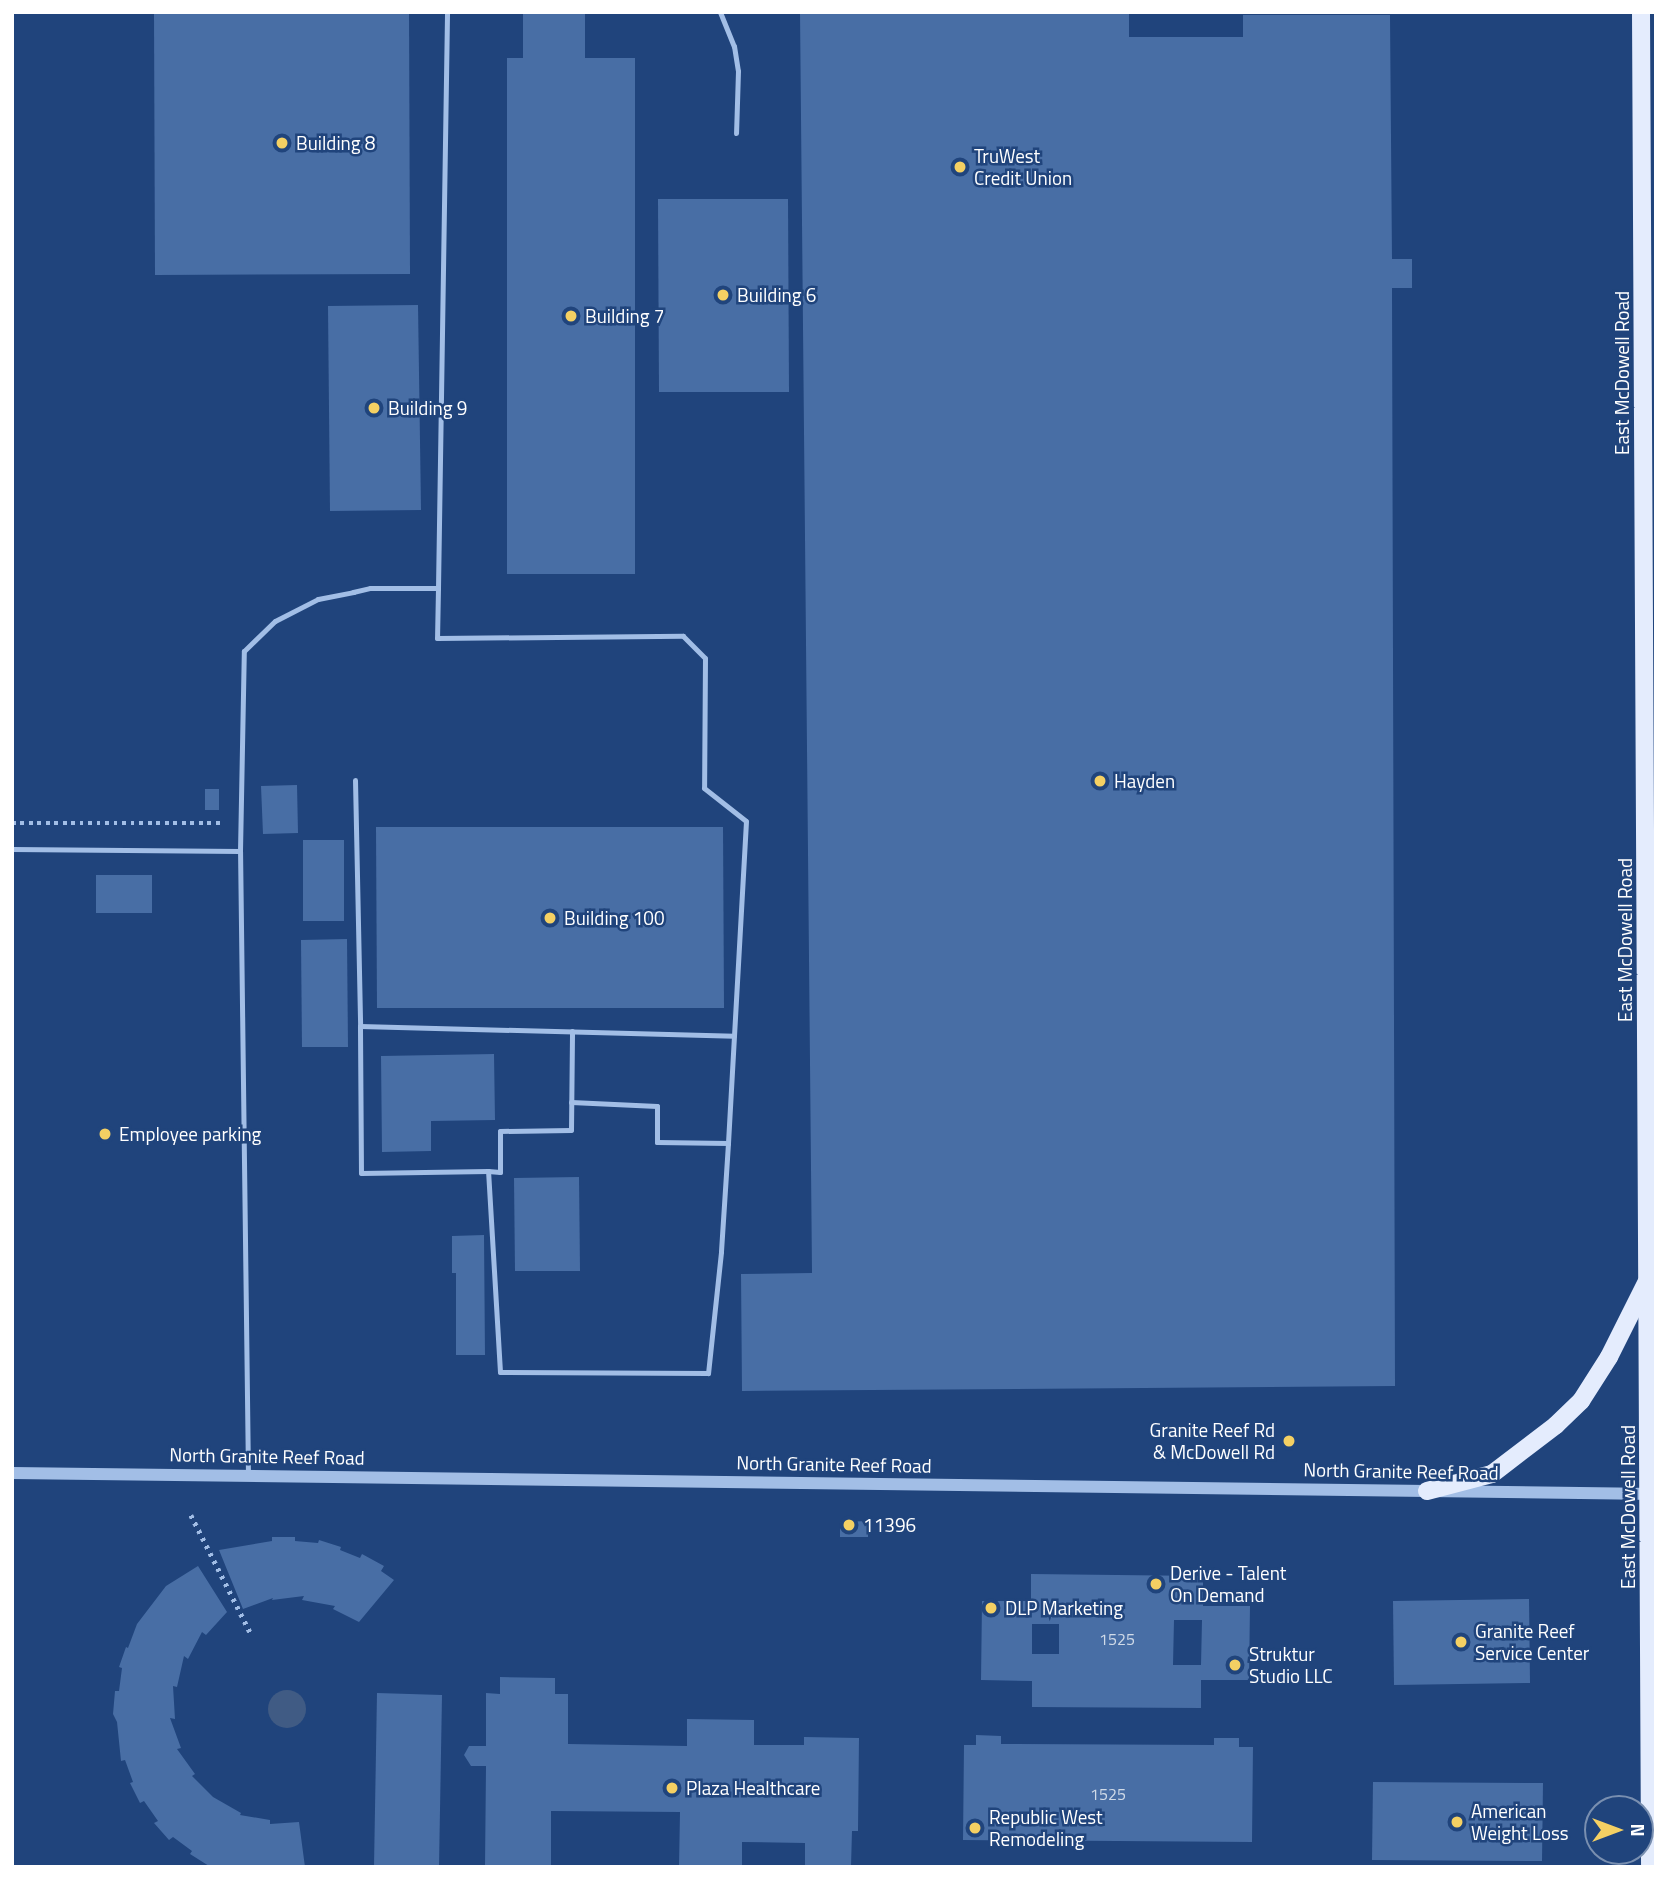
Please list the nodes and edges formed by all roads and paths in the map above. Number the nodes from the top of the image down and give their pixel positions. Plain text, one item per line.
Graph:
1 (447, 12) edge
2 (720, 12) edge
3 (1641, 12) edge
4 (736, 133) dead end
5 (1650, 534) edge
6 (438, 589) junction
7 (355, 780) dead end
8 (12, 823) edge
9 (241, 823) junction
10 (12, 849) edge
11 (240, 851) junction
12 (360, 1026) junction
13 (572, 1031) junction
14 (734, 1035) junction
15 (571, 1102) junction
16 (728, 1143) junction
17 (488, 1171) junction
18 (1648, 1280) junction
19 (12, 1473) edge
20 (248, 1475) junction
21 (1427, 1491) junction
22 (1653, 1494) edge
23 (191, 1515) dead end
24 (250, 1632) dead end
25 (1650, 1867) edge

1 - 6 lane
2 - 4 lane
3 - 5 main road, East McDowell Road
5 - 18 main road, East McDowell Road
6 - 9 lane
6 - 14 lane
7 - 12 lane
8 - 9 path
9 - 11 lane
10 - 11 lane
11 - 20 lane
12 - 13 lane
12 - 17 lane
13 - 14 lane
13 - 15 lane
14 - 16 lane
15 - 16 lane
15 - 17 lane
16 - 17 lane
18 - 21 main road
18 - 22 main road, East McDowell Road
19 - 20 street, North Granite Reef Road
20 - 21 street, North Granite Reef Road
21 - 22 street, North Granite Reef Road
22 - 25 main road, East McDowell Road
23 - 24 path

